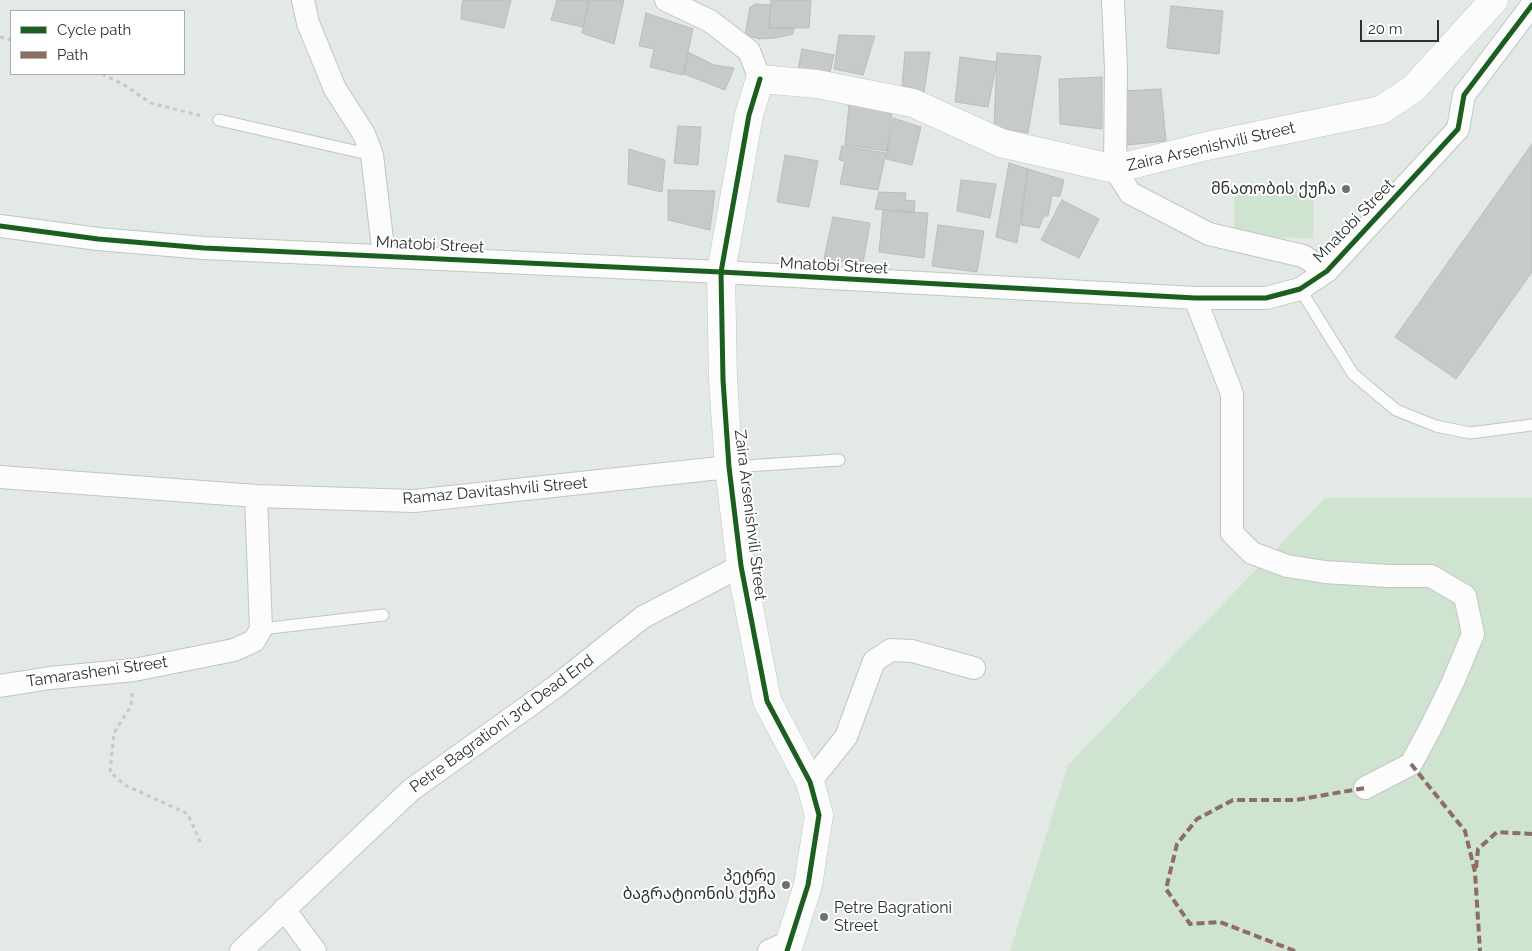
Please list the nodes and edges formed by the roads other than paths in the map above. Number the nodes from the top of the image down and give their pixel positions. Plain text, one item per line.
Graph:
1 (302, 0) edge
2 (666, 0) edge
3 (1113, 0) edge
4 (1494, 0) edge
5 (1530, 7) edge
6 (760, 79) junction
7 (219, 120) road end
8 (372, 155) junction
9 (1115, 169) junction
10 (0, 226) edge
11 (384, 256) junction
12 (1327, 271) junction
13 (721, 272) junction
14 (1300, 289) junction
15 (1195, 298) junction
16 (1532, 425) edge
17 (839, 460) dead end
18 (729, 467) junction
19 (0, 477) edge
20 (256, 496) junction
21 (741, 566) junction
22 (383, 615) dead end
23 (261, 629) junction
24 (974, 668) dead end
25 (0, 686) edge
26 (810, 782) junction
27 (1365, 788) dead end
28 (284, 909) junction
29 (782, 948) edge
30 (242, 951) edge
31 (315, 951) edge

1 - 8 street
2 - 6 street
3 - 9 street
4 - 9 street, Zaira Arsenishvili Street
5 - 12 street, Mnatobi Street
6 - 9 street, Zaira Arsenishvili Street
6 - 13 street, Zaira Arsenishvili Street
7 - 8 lane
8 - 11 street
9 - 12 street
10 - 11 street, Mnatobi Street
11 - 13 street, Mnatobi Street
12 - 14 street, Mnatobi Street
13 - 15 street, Mnatobi Street
13 - 18 street, Zaira Arsenishvili Street
14 - 15 street, Mnatobi Street
14 - 16 lane
15 - 27 street
17 - 18 lane, Ramaz Davitashvili Street
18 - 20 street, Ramaz Davitashvili Street
18 - 21 street, Zaira Arsenishvili Street
19 - 20 street, Ramaz Davitashvili Street
20 - 23 street
21 - 26 street, Zaira Arsenishvili Street
21 - 28 street, Petre Bagrationi 3rd Dead End
22 - 23 lane
23 - 25 street, Tamarasheni Street
24 - 26 street
26 - 29 street, Zaira Arsenishvili Street
28 - 30 street, Petre Bagrationi 3rd Dead End
28 - 31 street

